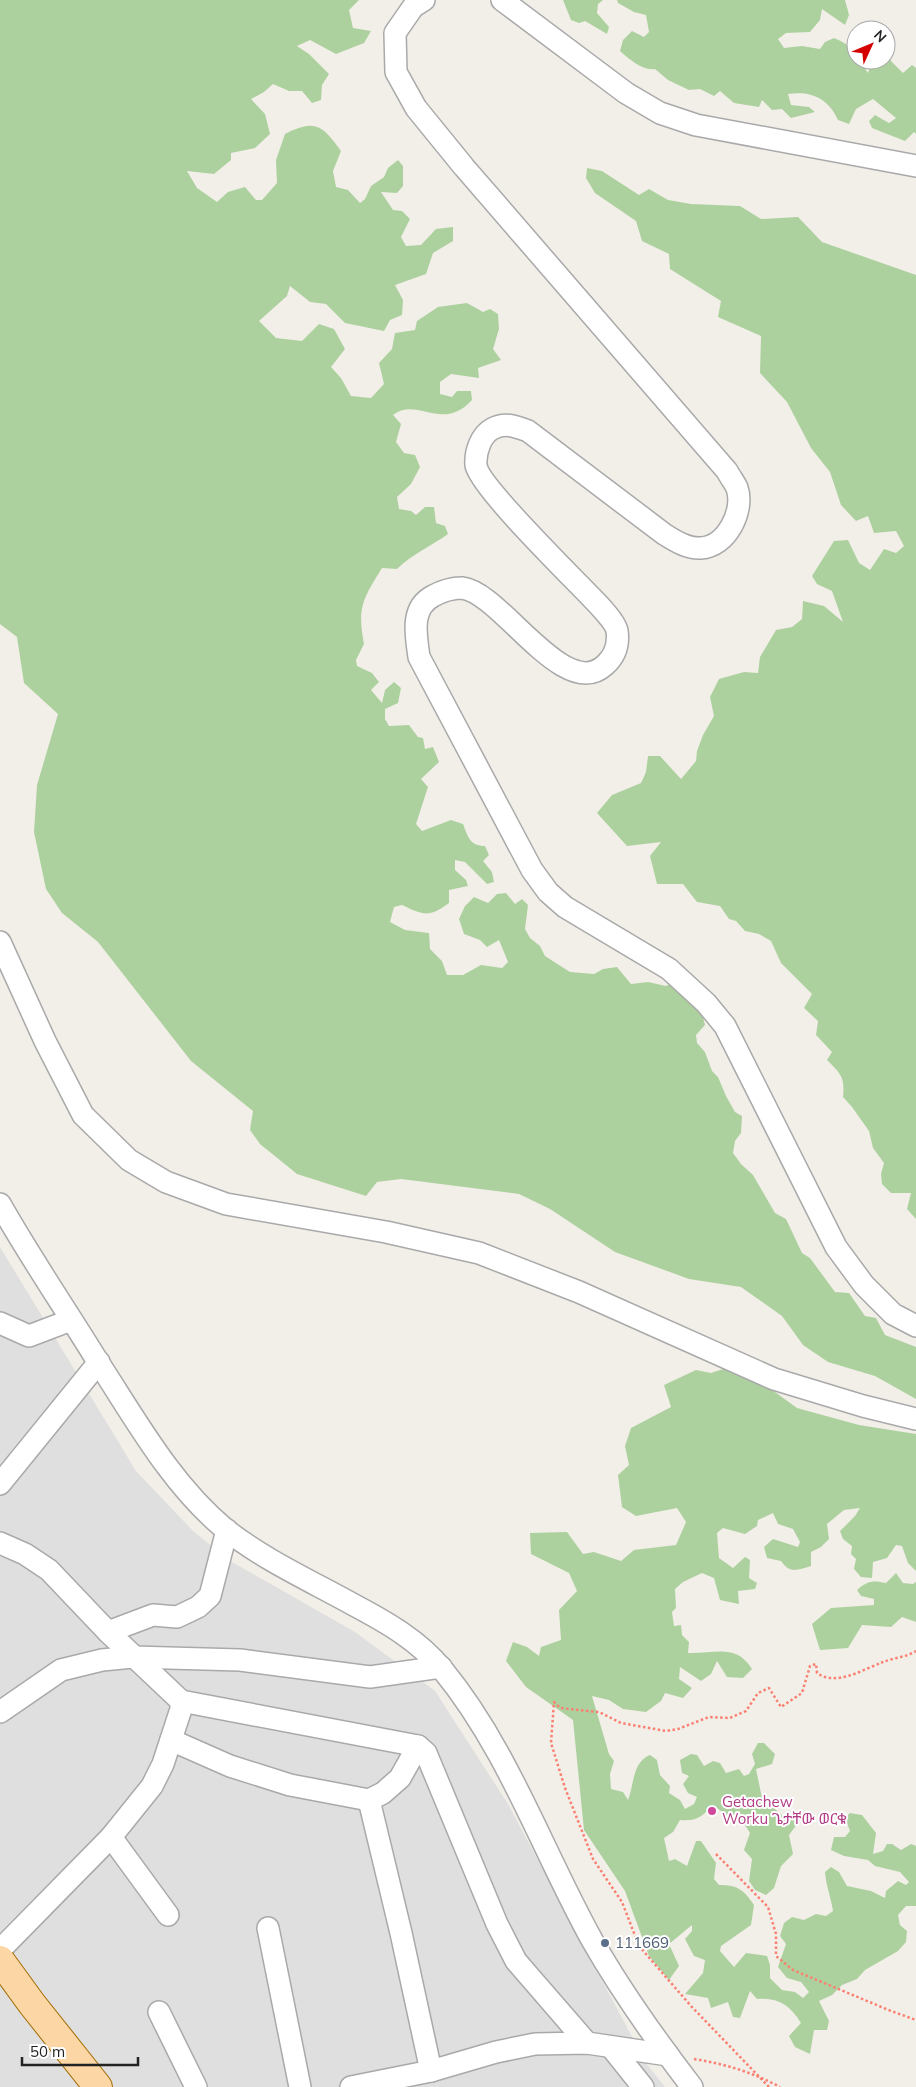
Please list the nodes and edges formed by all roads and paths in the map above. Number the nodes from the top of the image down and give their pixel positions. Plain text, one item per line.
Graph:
1 (424, 0) edge
2 (502, 0) edge
3 (916, 166) edge
4 (0, 942) edge
5 (0, 1204) edge
6 (71, 1320) junction
7 (0, 1323) edge
8 (916, 1326) edge
9 (99, 1362) junction
10 (916, 1419) edge
11 (0, 1484) edge
12 (227, 1530) junction
13 (0, 1543) edge
14 (108, 1632) junction
15 (916, 1651) edge
16 (133, 1657) junction
17 (441, 1667) junction
18 (180, 1701) junction
19 (0, 1712) edge
20 (170, 1740) junction
21 (418, 1746) junction
22 (369, 1800) junction
23 (111, 1837) junction
24 (716, 1854) dead end
25 (168, 1915) dead end
26 (268, 1928) dead end
27 (0, 1950) edge
28 (0, 1960) edge
29 (0, 1983) edge
30 (159, 2012) dead end
31 (916, 2020) edge
32 (587, 2044) junction
33 (611, 2047) junction
34 (668, 2055) junction
35 (431, 2071) junction
36 (758, 2075) junction
37 (83, 2087) edge
38 (98, 2087) edge
39 (196, 2087) edge
40 (300, 2087) edge
41 (351, 2087) edge
42 (643, 2087) edge
43 (692, 2087) edge
44 (768, 2087) edge
45 (780, 2087) edge

1 - 8 street
2 - 3 street
4 - 10 street
5 - 6 street
6 - 7 street
6 - 9 street
9 - 11 street
9 - 12 street
12 - 14 street
12 - 17 street
13 - 14 street
14 - 16 street
15 - 36 path
16 - 17 street
16 - 18 street
16 - 19 street
17 - 34 street
18 - 20 street
18 - 21 street
20 - 22 street
20 - 23 street
21 - 22 street
21 - 32 street
22 - 35 street
23 - 25 street
23 - 27 street
24 - 31 path
26 - 40 street
28 - 38 main road
29 - 37 main road
30 - 39 street
32 - 33 street
32 - 35 street
33 - 34 street
33 - 42 street
34 - 36 path
34 - 43 street
35 - 41 street
36 - 44 path
36 - 45 path

